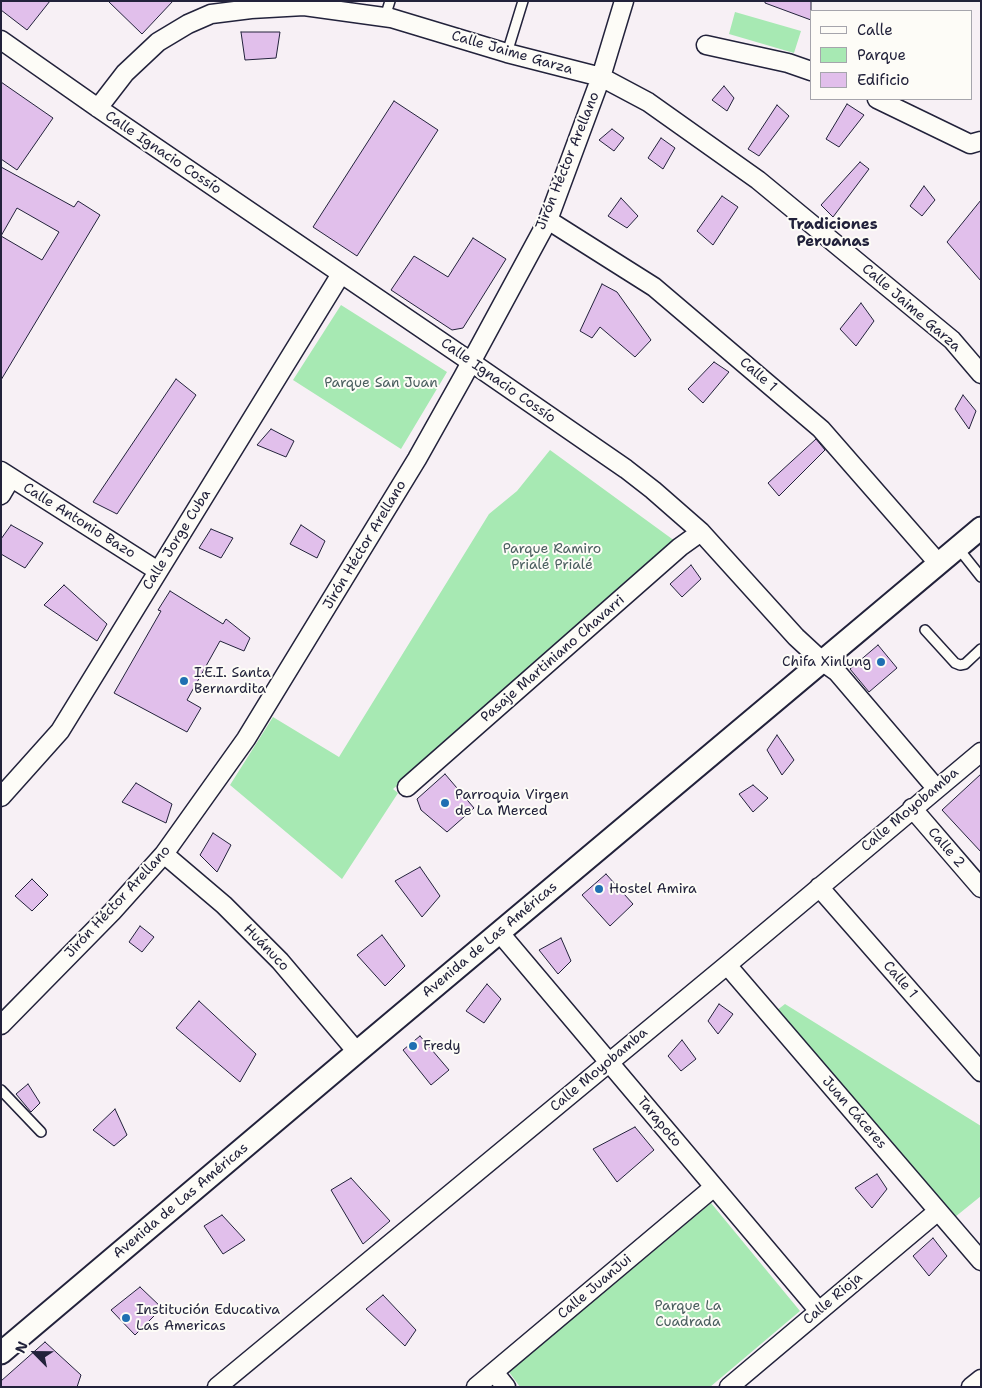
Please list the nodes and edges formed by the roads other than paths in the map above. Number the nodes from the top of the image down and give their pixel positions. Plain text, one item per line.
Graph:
1 (523, 1) edge
2 (624, 1) edge
3 (387, 9) edge
4 (1, 40) edge
5 (706, 45) dead end
6 (507, 53) junction
7 (810, 71) edge
8 (601, 78) junction
9 (879, 100) edge
10 (98, 108) junction
11 (981, 141) edge
12 (548, 220) junction
13 (341, 274) junction
14 (471, 362) junction
15 (981, 374) edge
16 (6, 475) edge
17 (1, 495) edge
18 (981, 528) edge
19 (701, 532) junction
20 (958, 548) junction
21 (939, 564) junction
22 (158, 570) junction
23 (981, 577) edge
24 (925, 630) dead end
25 (981, 649) edge
26 (823, 662) junction
27 (981, 752) edge
28 (407, 787) dead end
29 (936, 788) junction
30 (1, 797) edge
31 (912, 808) junction
32 (164, 854) junction
33 (819, 887) junction
34 (981, 888) edge
35 (499, 932) junction
36 (727, 965) junction
37 (3, 1019) edge
38 (356, 1052) junction
39 (608, 1062) junction
40 (981, 1072) edge
41 (1, 1090) edge
42 (41, 1132) dead end
43 (714, 1187) junction
44 (938, 1211) junction
45 (981, 1261) edge
46 (819, 1311) junction
47 (1, 1353) edge
48 (494, 1372) junction
49 (981, 1379) edge
50 (217, 1387) edge
51 (476, 1387) edge
52 (506, 1387) edge
53 (729, 1387) edge
54 (971, 1387) edge

1 - 6 lane
2 - 8 street, Jirón Héctor Arellano
3 - 6 street, Calle Jaime Garza
3 - 10 street, Calle Jaime Garza
4 - 10 street, Calle Ignacio Cossío
5 - 7 street
6 - 8 street, Calle Jaime Garza
8 - 12 street, Jirón Héctor Arellano
8 - 15 street, Calle Jaime Garza
9 - 11 street
10 - 13 street, Calle Ignacio Cossío
12 - 14 street, Jirón Héctor Arellano
12 - 21 street, Calle 1
13 - 14 street, Calle Ignacio Cossío
13 - 22 street, Calle Jorge Cuba
14 - 19 street, Calle Ignacio Cossío
14 - 32 street, Jirón Héctor Arellano
16 - 17 street
16 - 22 street, Calle Antonio Bazo
18 - 20 street, Avenida de Las Américas
19 - 26 street, Calle Ignacio Cossío
19 - 28 street, Pasaje Martiniano Chavarri
20 - 21 street, Avenida de Las Américas
20 - 23 lane
21 - 26 street, Avenida de Las Américas
22 - 30 street, Calle Jorge Cuba
24 - 25 lane
26 - 29 street, Calle Ignacio Cossío
26 - 35 street, Avenida de Las Américas
27 - 29 street, Calle Moyobamba
29 - 31 street, Calle Moyobamba
31 - 33 street, Calle Moyobamba
31 - 34 street, Calle 2
32 - 37 street, Jirón Héctor Arellano
32 - 38 street, Huánuco
33 - 36 street, Calle Moyobamba
33 - 40 street, Calle 1
35 - 38 street, Avenida de Las Américas
35 - 39 street, Tarapoto
36 - 39 street, Calle Moyobamba
36 - 44 street, Juan Cáceres
38 - 47 street, Avenida de Las Américas
39 - 43 street, Tarapoto
39 - 50 street, Calle Moyobamba
41 - 42 lane
43 - 46 street, Tarapoto
43 - 48 street, Calle JuanJui
44 - 45 street, Juan Cáceres
44 - 46 street, Calle Rioja
46 - 53 street, Calle Rioja
48 - 51 street, Calle JuanJui
48 - 52 street
49 - 54 street

